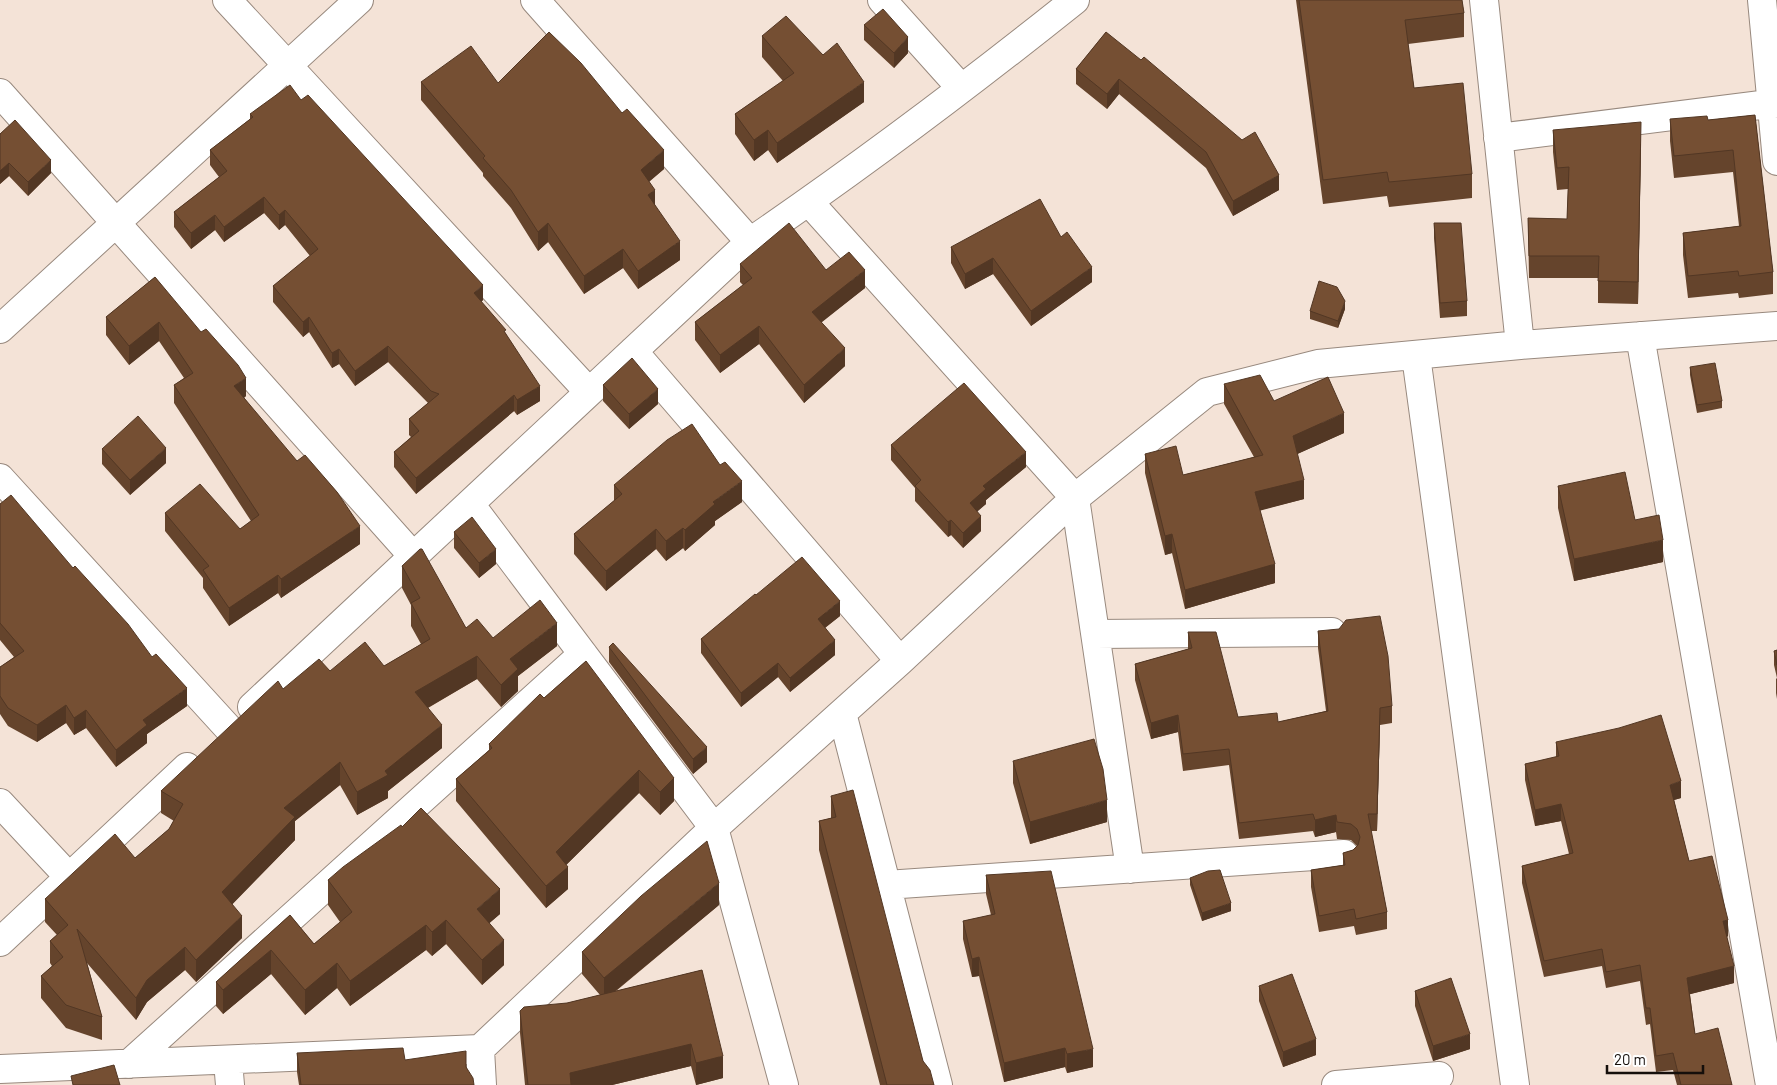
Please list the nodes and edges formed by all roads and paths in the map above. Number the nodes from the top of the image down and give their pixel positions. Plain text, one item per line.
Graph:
1 (227, 0) edge
2 (359, 0) edge
3 (535, 0) edge
4 (882, 0) edge
5 (1075, 0) edge
6 (1484, 0) edge
7 (1762, 0) edge
8 (288, 66) junction
9 (961, 88) junction
10 (0, 93) edge
11 (1774, 103) edge
12 (1498, 138) junction
13 (1777, 161) edge
14 (809, 202) junction
15 (117, 221) junction
16 (750, 242) junction
17 (1777, 326) edge
18 (0, 329) edge
19 (1640, 336) junction
20 (1520, 345) junction
21 (633, 351) junction
22 (1416, 356) junction
23 (589, 392) junction
24 (0, 478) edge
25 (1075, 498) junction
26 (470, 504) junction
27 (413, 556) junction
28 (1332, 632) edge
29 (1096, 634) junction
30 (583, 654) junction
31 (900, 661) junction
32 (842, 713) junction
33 (229, 729) junction
34 (0, 803) edge
35 (714, 828) junction
36 (1344, 854) edge
37 (1130, 868) junction
38 (69, 878) junction
39 (886, 885) junction
40 (0, 942) edge
41 (480, 1049) junction
42 (129, 1064) junction
43 (0, 1069) edge
44 (229, 1073) edge
45 (1439, 1076) dead end
46 (0, 1080) edge
47 (1, 1085) edge
48 (482, 1085) edge
49 (784, 1085) edge
50 (938, 1085) edge
51 (1336, 1085) edge
52 (1515, 1085) edge
53 (1770, 1085) edge

1 - 8 street
2 - 8 street
3 - 16 street
4 - 9 street
5 - 9 street
6 - 12 street
7 - 11 street
8 - 15 street
8 - 23 street
9 - 14 street
10 - 15 street
11 - 12 street
11 - 13 street
12 - 20 street
14 - 16 street
14 - 25 street
15 - 18 street
15 - 27 street
16 - 21 street
17 - 19 street
19 - 20 street
19 - 53 street
20 - 22 street
21 - 23 street
21 - 31 street
22 - 25 street
22 - 52 street
23 - 26 street
24 - 33 street
25 - 29 street
25 - 31 street
26 - 27 street
26 - 30 street
27 - 33 street
28 - 29 street
29 - 37 street
30 - 35 street
30 - 42 street
31 - 32 street
32 - 35 street
32 - 39 street
33 - 38 street
34 - 38 street
35 - 41 street
35 - 49 street
36 - 37 street
37 - 39 street
38 - 40 street
39 - 50 street
41 - 44 street
41 - 48 street
42 - 43 street
42 - 44 street
45 - 51 street
46 - 47 street

